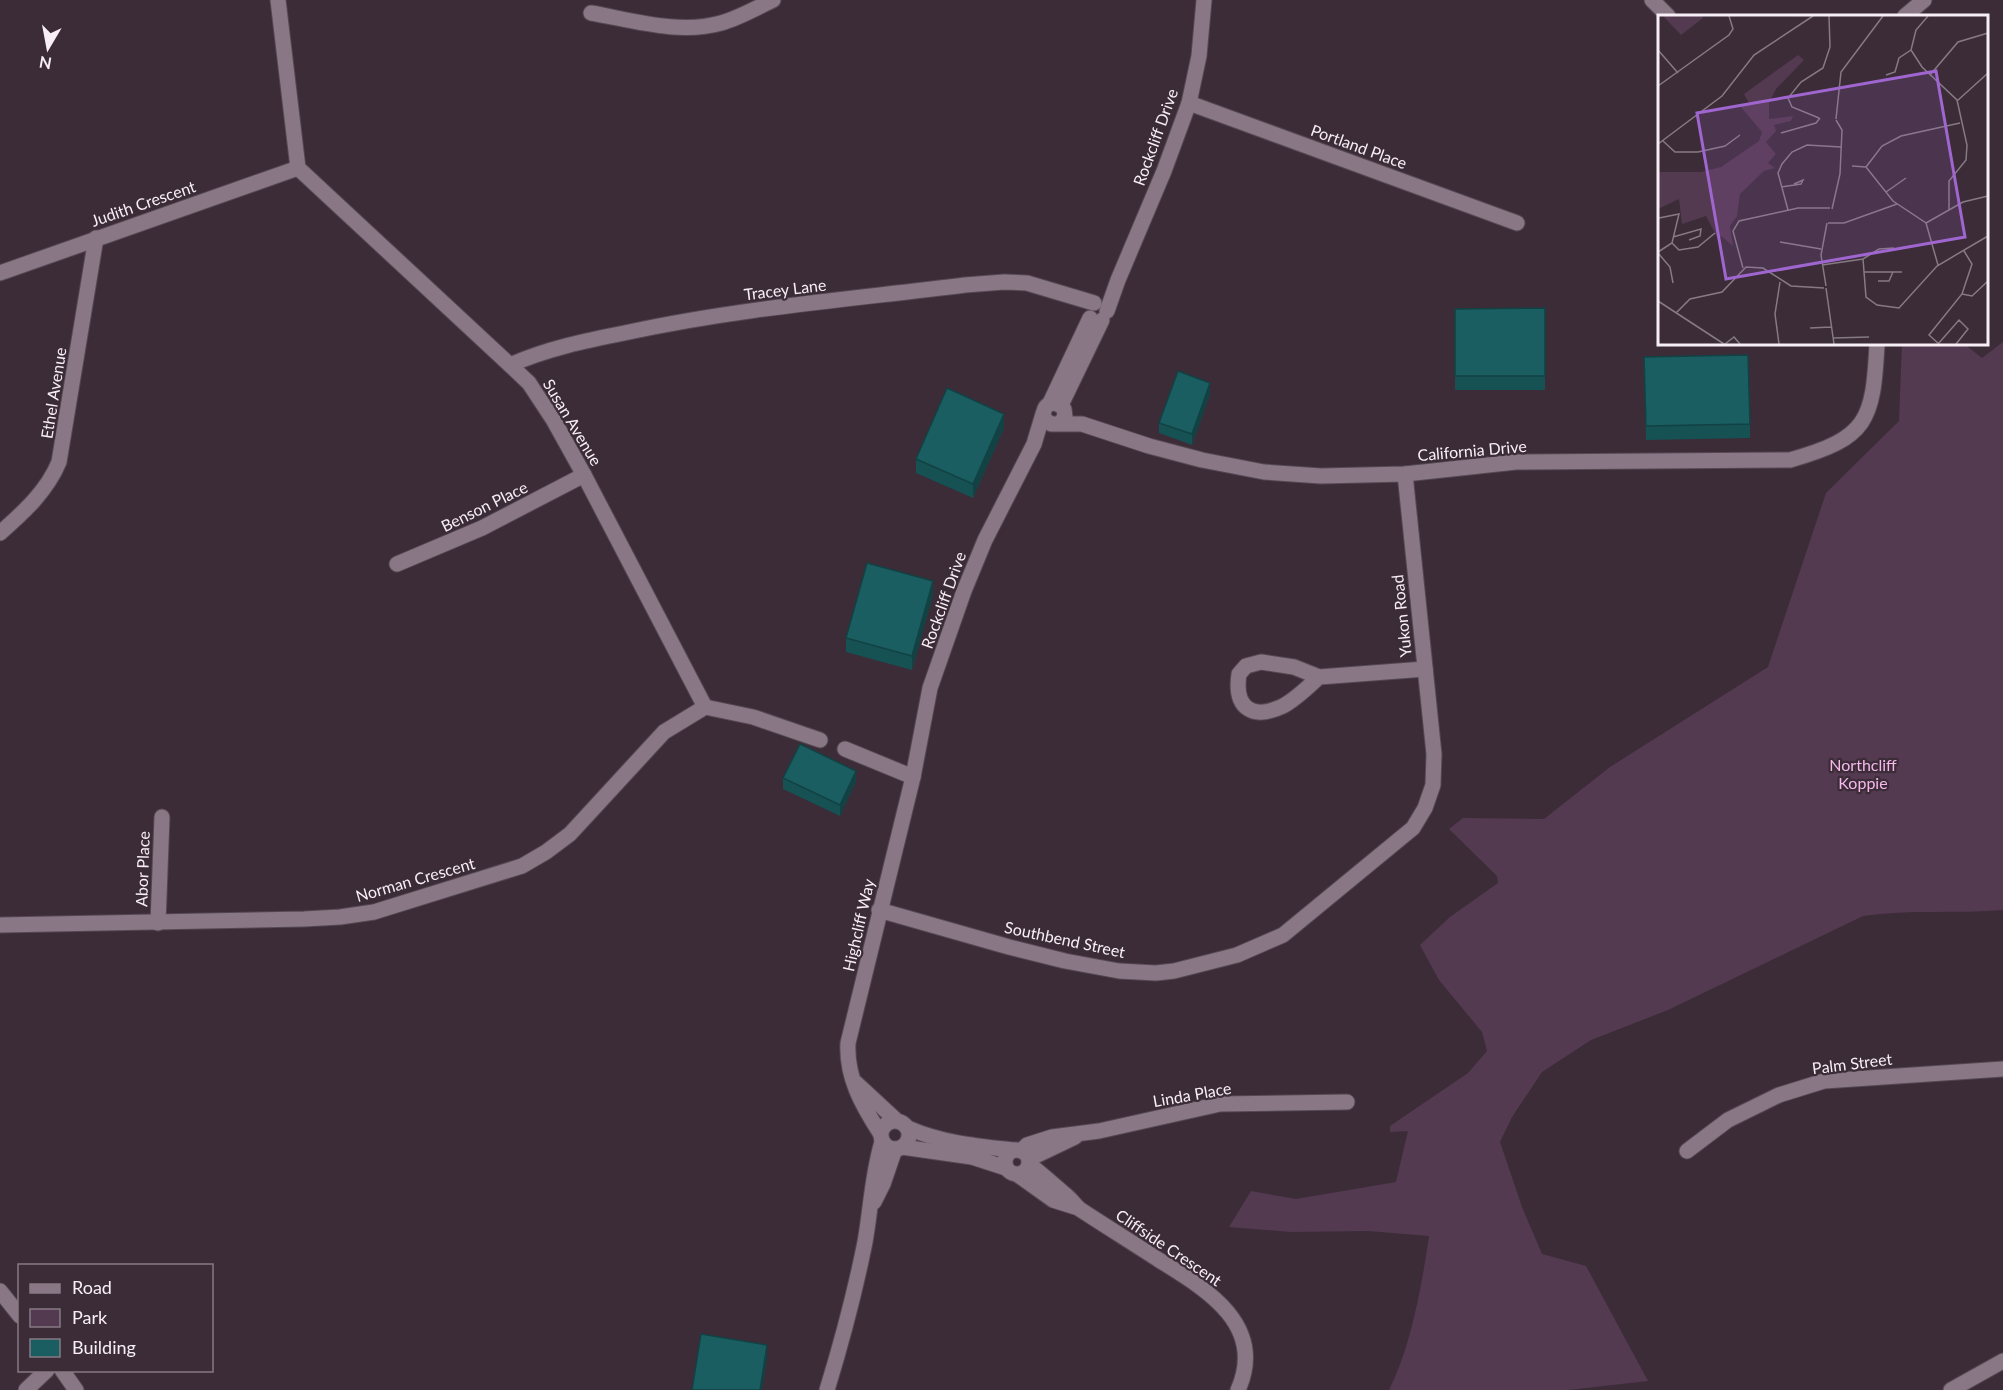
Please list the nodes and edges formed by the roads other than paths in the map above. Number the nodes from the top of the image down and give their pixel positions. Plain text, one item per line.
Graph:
1 (278, 0) edge
2 (773, 0) edge
3 (1204, 0) edge
4 (1652, 0) edge
5 (1924, 0) edge
6 (591, 13) dead end
7 (1667, 15) edge
8 (1906, 15) edge
9 (1189, 103) junction
10 (298, 168) junction
11 (1517, 223) dead end
12 (96, 238) junction
13 (0, 273) edge
14 (1096, 312) junction
15 (1877, 345) edge
16 (510, 365) junction
17 (1055, 413) junction
18 (1404, 474) junction
19 (584, 475) junction
20 (0, 533) edge
21 (397, 564) dead end
22 (1425, 669) junction
23 (1320, 677) junction
24 (705, 707) junction
25 (820, 740) dead end
26 (845, 749) dead end
27 (1434, 754) joint
28 (913, 777) junction
29 (162, 817) dead end
30 (879, 910) junction
31 (158, 922) junction
32 (0, 925) edge
33 (2003, 1069) edge
34 (853, 1081) junction
35 (1347, 1102) dead end
36 (902, 1124) junction
37 (890, 1143) junction
38 (1687, 1151) dead end
39 (1020, 1161) junction
40 (0, 1291) edge
41 (18, 1314) edge
42 (2003, 1361) edge
43 (46, 1372) edge
44 (63, 1372) edge
45 (27, 1390) edge
46 (76, 1390) edge
47 (827, 1390) edge
48 (1238, 1390) edge
49 (1951, 1390) edge

1 - 10 street
2 - 6 street
3 - 9 street, Rockcliff Drive
4 - 7 street
5 - 8 street
9 - 11 street, Portland Place
9 - 14 street, Rockcliff Drive
10 - 12 street, Judith Crescent
10 - 16 street, Susan Avenue
12 - 13 street, Judith Crescent
12 - 20 street, Ethel Avenue
14 - 16 street, Tracey Lane
14 - 17 street, Rockcliff Drive
15 - 18 street, California Drive
16 - 19 street, Susan Avenue
17 - 18 street, California Drive
17 - 28 street, Rockcliff Drive
18 - 22 street, Yukon Road
19 - 21 street, Benson Place
19 - 24 street, Susan Avenue
22 - 23 street
22 - 27 street, Yukon Road
23 - 23 street
24 - 25 street
24 - 31 street, Norman Crescent
26 - 28 street
27 - 30 street, Southbend Street
28 - 30 street, Highcliff Way
29 - 31 street, Abor Place
30 - 34 street, Highcliff Way
31 - 32 street, Norman Crescent
33 - 38 street, Palm Street
34 - 36 street
34 - 37 street, Highcliff Way
35 - 39 street, Linda Place
36 - 37 street
36 - 37 street
36 - 39 street
37 - 39 street, Cliffside Crescent
37 - 47 street
39 - 48 street, Cliffside Crescent
40 - 41 street
42 - 49 street
43 - 45 street
44 - 46 street

